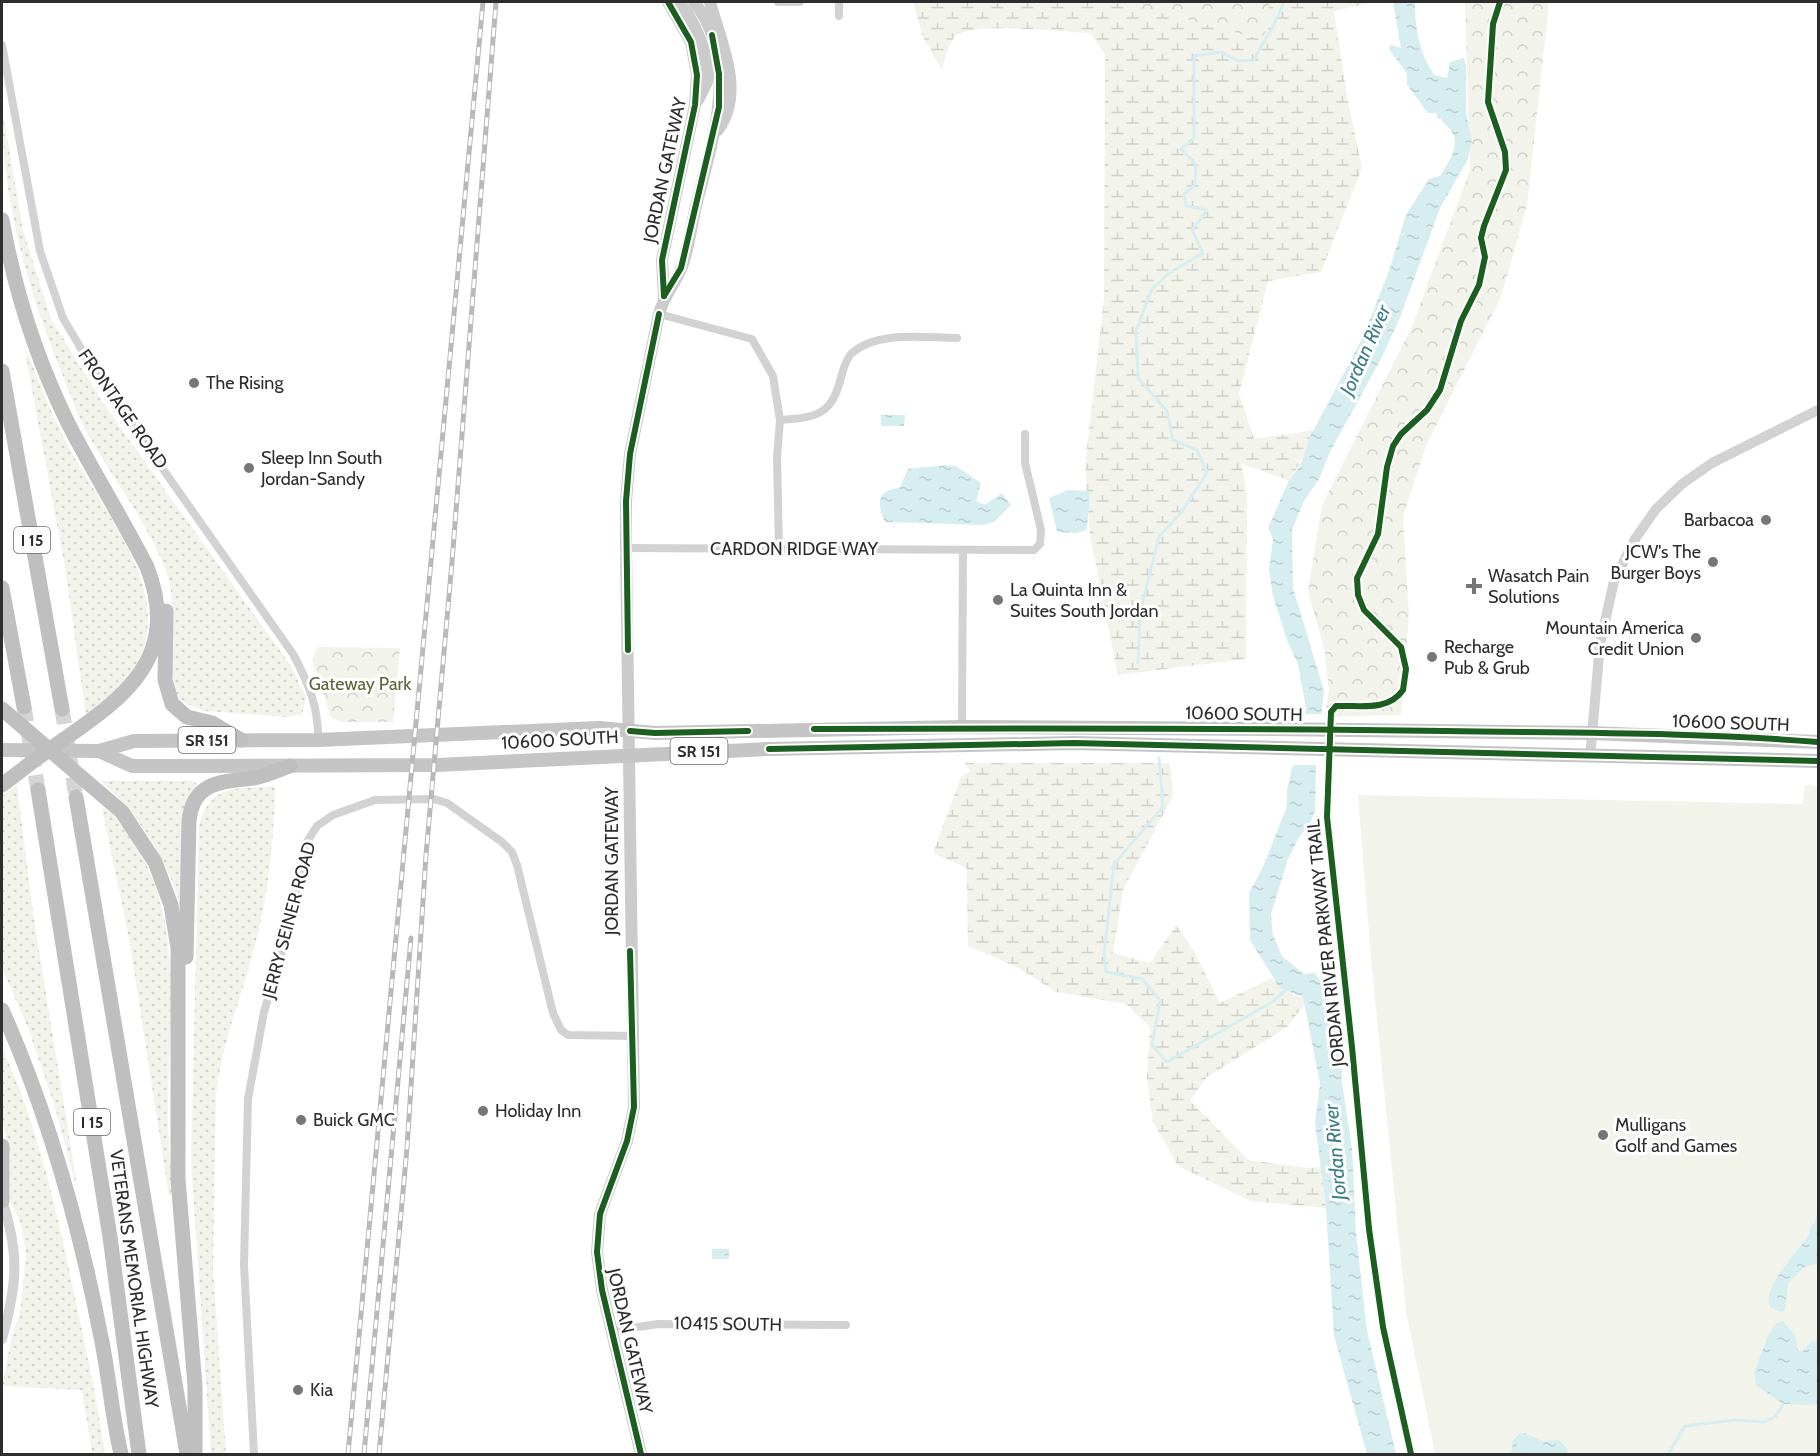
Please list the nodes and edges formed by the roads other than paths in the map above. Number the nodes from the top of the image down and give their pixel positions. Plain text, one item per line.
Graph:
1 (668, 2) edge
2 (679, 2) edge
3 (694, 2) edge
4 (710, 2) edge
5 (778, 2) edge
6 (800, 2) edge
7 (839, 2) edge
8 (839, 16) dead end
9 (2, 45) edge
10 (695, 105) junction
11 (712, 138) junction
12 (2, 220) edge
13 (664, 296) junction
14 (659, 314) junction
15 (957, 339) dead end
16 (2, 371) edge
17 (1818, 411) edge
18 (780, 420) junction
19 (1025, 434) dead end
20 (128, 529) junction
21 (626, 548) junction
22 (779, 550) junction
23 (963, 550) junction
24 (2, 588) edge
25 (24, 707) tunnel mouth
26 (2, 709) edge
27 (62, 709) tunnel mouth
28 (962, 727) junction
29 (630, 731) junction
30 (1591, 733) junction
31 (241, 740) junction
32 (318, 740) junction
33 (1818, 742) edge
34 (3, 749) edge
35 (50, 749) junction
36 (99, 751) junction
37 (630, 754) junction
38 (1590, 757) junction
39 (1818, 761) edge
40 (290, 766) junction
41 (6, 781) edge
42 (38, 790) tunnel mouth
43 (76, 797) tunnel mouth
44 (2, 1010) edge
45 (633, 1036) junction
46 (178, 1056) junction
47 (2, 1146) edge
48 (2, 1201) edge
49 (846, 1325) dead end
50 (611, 1331) junction
51 (2, 1339) edge
52 (121, 1455) edge
53 (139, 1455) edge
54 (187, 1455) edge
55 (195, 1455) edge
56 (254, 1455) edge
57 (641, 1455) edge

1 - 10 main road, JORDAN GATEWAY
2 - 10 main road
3 - 11 main road, JORDAN GATEWAY
4 - 11 main road
5 - 6 street
7 - 8 street
9 - 32 street, FRONTAGE ROAD
10 - 13 main road, JORDAN GATEWAY
11 - 13 main road, JORDAN GATEWAY
12 - 20 highway
13 - 14 main road, JORDAN GATEWAY
14 - 18 street
14 - 21 main road, JORDAN GATEWAY
15 - 18 street
16 - 27 highway, I 15
17 - 30 street
18 - 22 street
19 - 23 street, CARDON RIDGE WAY
20 - 31 highway
20 - 35 highway
21 - 22 street, CARDON RIDGE WAY
21 - 29 main road, JORDAN GATEWAY
22 - 23 street, CARDON RIDGE WAY
23 - 28 street
24 - 25 highway
26 - 35 highway
28 - 29 main road, 10600 SOUTH / SR 151
28 - 30 main road, 10600 SOUTH / SR 151
29 - 32 main road, 10600 SOUTH / SR 151
29 - 37 main road, JORDAN GATEWAY
30 - 33 main road, 10600 SOUTH / SR 151
30 - 38 street
31 - 32 main road, 10600 SOUTH / SR 151
31 - 36 main road, 10600 SOUTH / SR 151
34 - 35 main road, 10600 SOUTH
35 - 36 main road, 10600 SOUTH / SR 151
35 - 41 highway
35 - 46 highway
36 - 40 main road, 10600 SOUTH / SR 151
37 - 38 main road, 10600 SOUTH / SR 151
37 - 40 main road, 10600 SOUTH / SR 151
37 - 45 main road, JORDAN GATEWAY
38 - 39 main road, 10600 SOUTH / SR 151
40 - 46 highway
42 - 53 highway, VETERANS MEMORIAL HIGHWAY / I 15
43 - 54 highway, VETERANS MEMORIAL HIGHWAY / I 15
44 - 52 highway
45 - 50 main road, JORDAN GATEWAY
45 - 56 street, JERRY SEINER ROAD
46 - 55 highway
47 - 48 highway
48 - 51 street
49 - 50 street, 10415 SOUTH
50 - 57 main road, JORDAN GATEWAY

